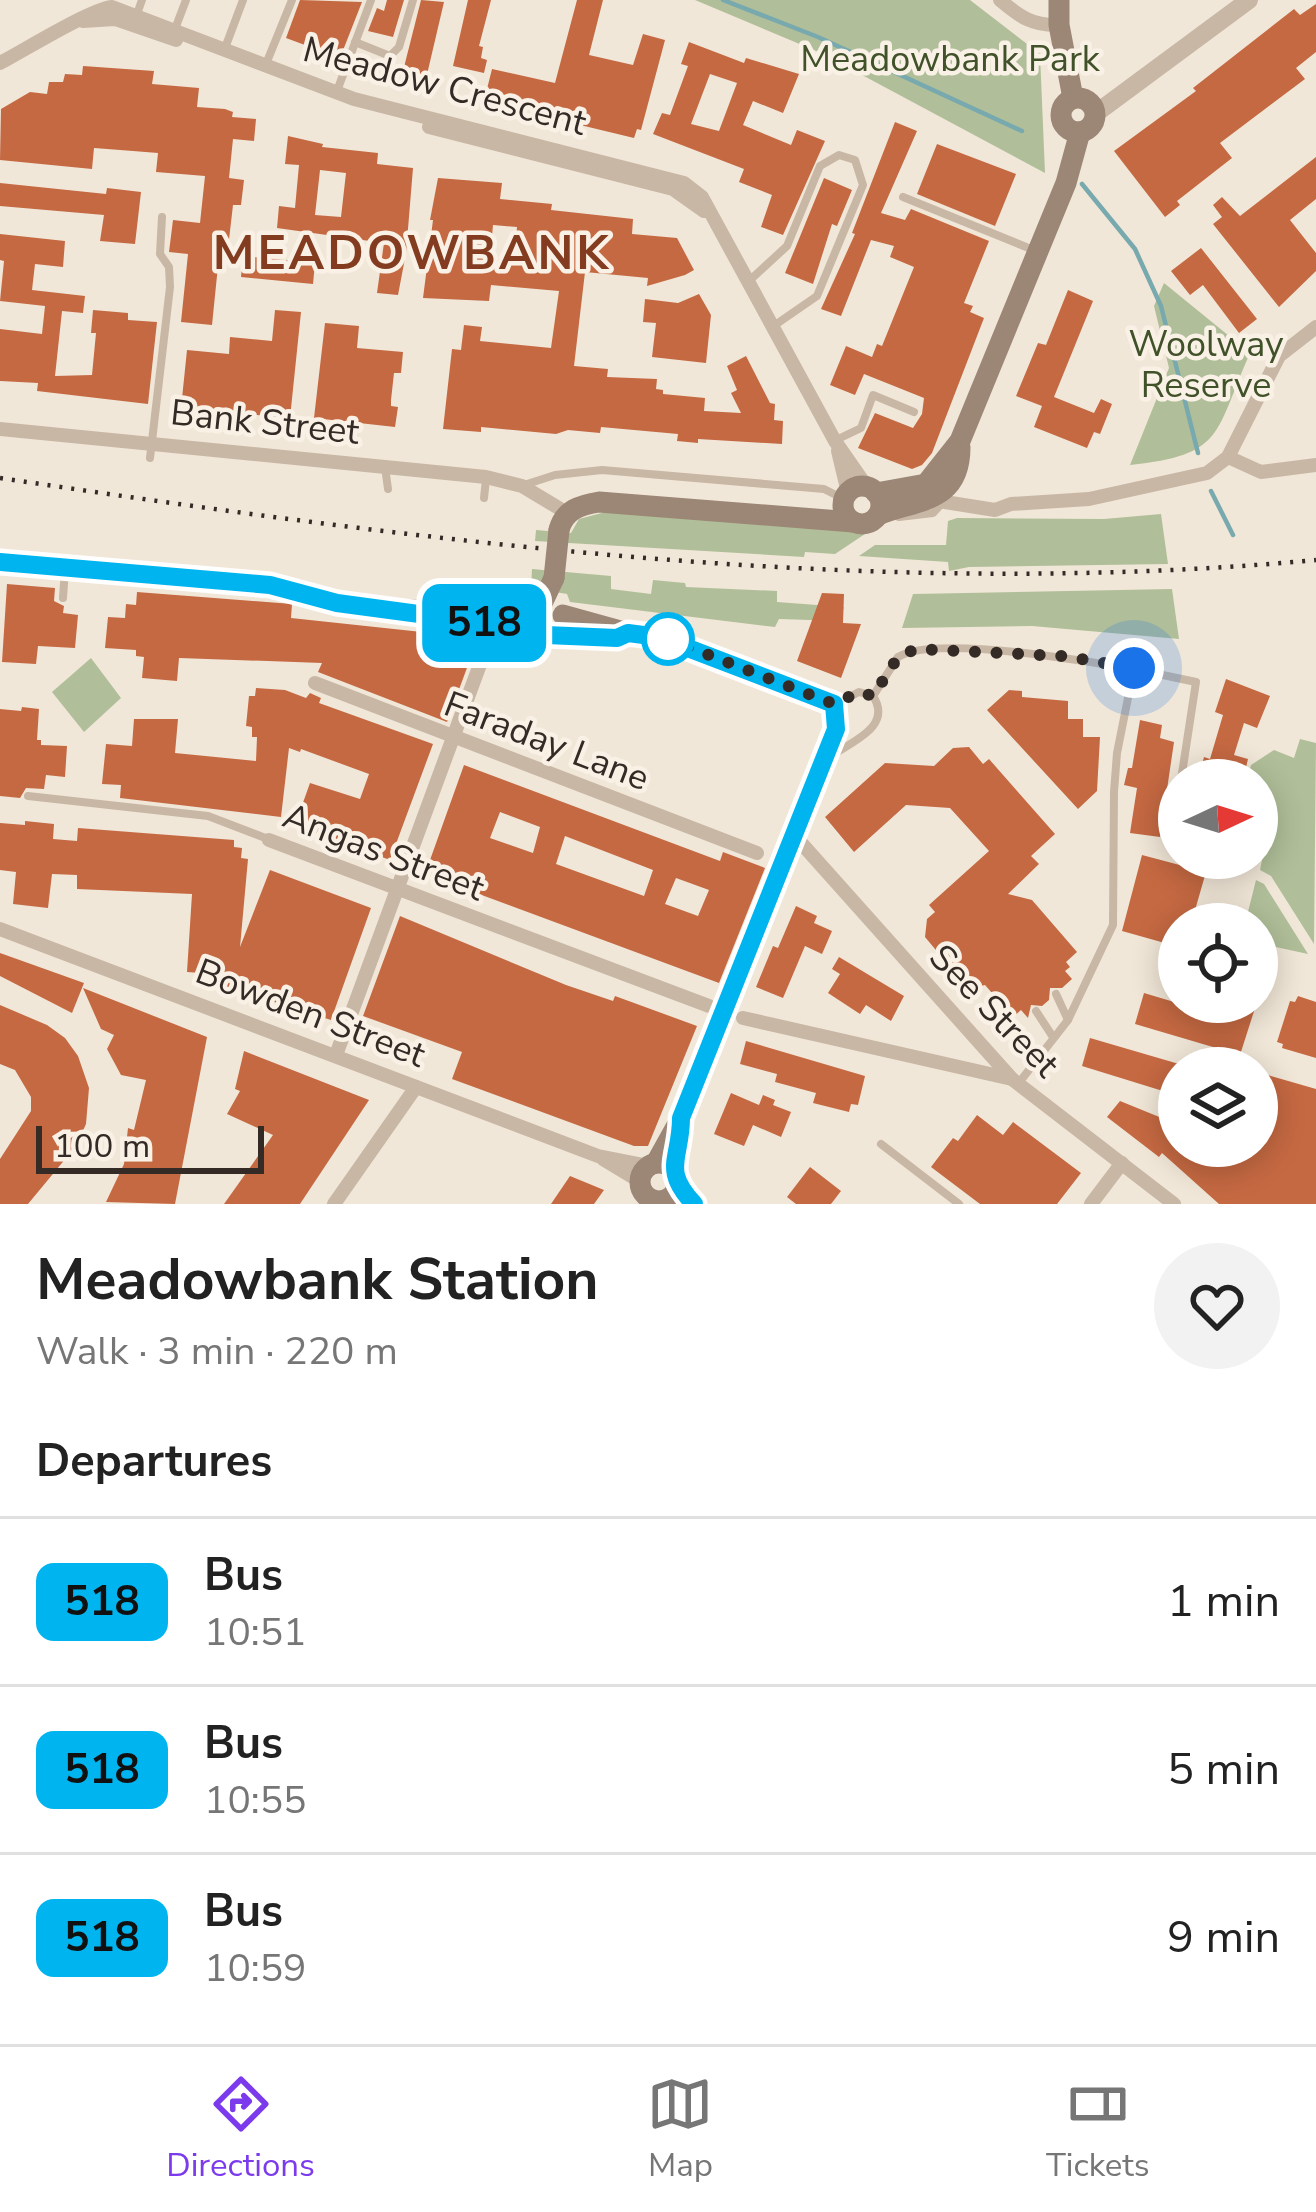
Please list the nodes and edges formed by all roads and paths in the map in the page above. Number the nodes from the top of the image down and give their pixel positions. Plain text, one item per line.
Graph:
1 (186, 0) edge
2 (243, 0) edge
3 (292, 0) edge
4 (371, 0) edge
5 (413, 0) edge
6 (1000, 0) edge
7 (1059, 0) edge
8 (1249, 0) edge
9 (139, 7) edge
10 (82, 21) junction
11 (1059, 25) junction
12 (174, 30) junction
13 (355, 42) junction
14 (224, 49) junction
15 (0, 63) edge
16 (266, 65) junction
17 (336, 92) junction
18 (1073, 98) junction
19 (1095, 114) junction
20 (1079, 132) junction
21 (903, 197) dead end
22 (163, 217) dead end
23 (715, 220) junction
24 (1038, 252) junction
25 (748, 282) junction
26 (772, 327) junction
27 (1316, 327) edge
28 (914, 412) dead end
29 (0, 429) edge
30 (835, 441) junction
31 (151, 450) junction
32 (1228, 457) junction
33 (1316, 465) edge
34 (385, 466) junction
35 (487, 477) junction
36 (522, 486) junction
37 (388, 490) dead end
38 (937, 490) junction
39 (484, 498) dead end
40 (861, 503) junction
41 (563, 522) junction
42 (0, 562) edge
43 (65, 567) junction
44 (63, 598) dead end
45 (551, 608) junction
46 (497, 618) junction
47 (1134, 668) junction
48 (315, 683) dead end
49 (873, 696) junction
50 (834, 704) junction
51 (454, 737) junction
52 (1184, 759) edge
53 (823, 761) junction
54 (28, 796) dead end
55 (794, 836) junction
56 (269, 840) joint
57 (757, 853) dead end
58 (399, 888) junction
59 (0, 929) edge
60 (1055, 994) dead end
61 (709, 1006) dead end
62 (1036, 1011) dead end
63 (743, 1018) dead end
64 (1068, 1020) junction
65 (1053, 1037) junction
66 (336, 1055) junction
67 (1015, 1082) junction
68 (416, 1087) junction
69 (881, 1144) dead end
70 (1122, 1163) junction
71 (658, 1192) edge
72 (334, 1204) edge
73 (694, 1204) edge
74 (959, 1204) edge
75 (1091, 1204) edge
76 (1174, 1204) edge

1 - 12 lane
2 - 14 lane
3 - 16 lane
4 - 13 lane
5 - 13 lane
6 - 11 street
7 - 11 main road
8 - 19 street
9 - 10 street, Meadow Crescent
9 - 12 street, Meadow Crescent
10 - 15 street, Meadow Crescent
10 - 23 street, Meadow Crescent
11 - 18 main road
12 - 14 street, Meadow Crescent
13 - 17 lane
14 - 16 street, Meadow Crescent
16 - 17 street, Meadow Crescent
17 - 23 street, Meadow Crescent
18 - 19 main road
18 - 20 main road
19 - 20 main road
20 - 24 main road
21 - 24 lane
22 - 31 lane
23 - 25 street, Meadow Crescent
24 - 38 main road
25 - 26 street, Meadow Crescent
25 - 26 lane
26 - 30 street, Meadow Crescent
27 - 32 street
28 - 30 lane
29 - 31 street, Bank Street
30 - 40 street, Meadow Crescent
31 - 34 street, Bank Street
32 - 33 street
32 - 38 street, Bank Street
34 - 35 street, Bank Street
34 - 37 lane
35 - 36 street, Bank Street
35 - 39 lane
36 - 40 lane, Bank Street
36 - 41 street, Bank Street
38 - 40 main road, Bank Street
40 - 41 main road, Bank Street
41 - 45 main road, bridge
42 - 43 street
43 - 44 lane
43 - 46 street
45 - 46 street
45 - 50 main road
46 - 51 street
47 - 49 lane
47 - 52 lane
47 - 64 lane
48 - 51 street, Faraday Lane
49 - 50 lane
49 - 53 lane
50 - 53 main road
51 - 57 street, Faraday Lane
51 - 58 street
53 - 55 main road
54 - 56 lane, Angas Street
55 - 67 street, See Street
55 - 71 main road
56 - 58 street, Angas Street
58 - 61 street, Angas Street
58 - 66 street
59 - 66 street, Bowden Street
60 - 64 lane
62 - 65 lane
63 - 67 street
64 - 65 lane
65 - 67 lane
66 - 68 street, Bowden Street
67 - 70 street, See Street
68 - 71 street, Bowden Street
68 - 72 street
69 - 74 lane
70 - 75 street
70 - 76 street, See Street
71 - 73 street, Bowden Street

